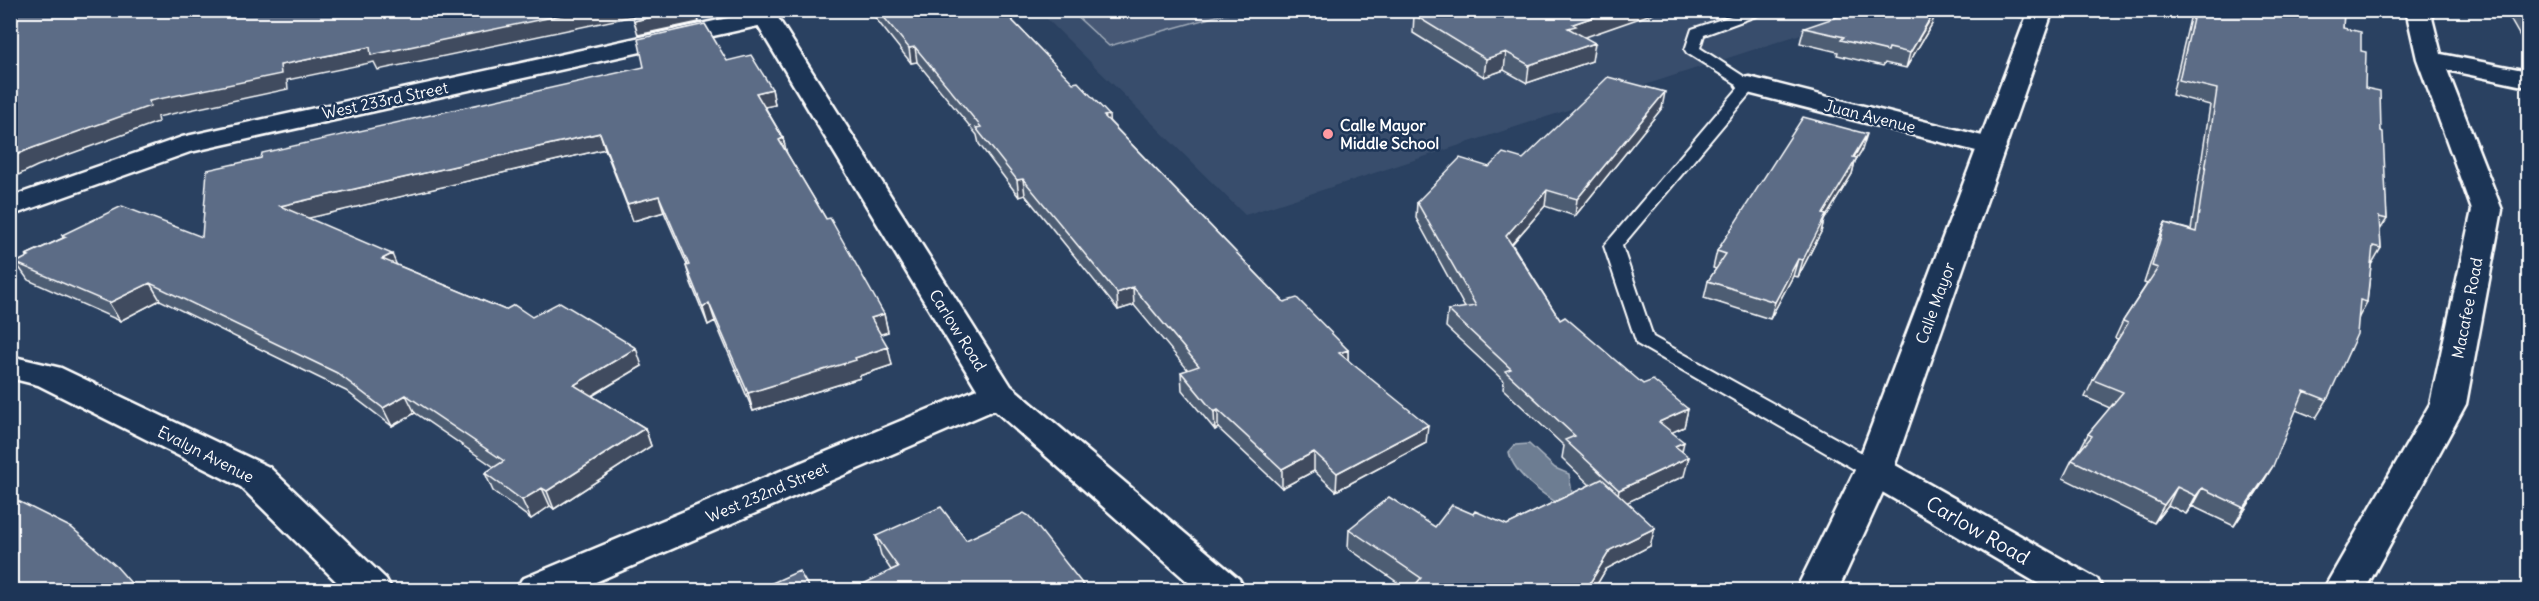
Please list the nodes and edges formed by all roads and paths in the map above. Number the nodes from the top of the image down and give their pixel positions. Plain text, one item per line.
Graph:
1 (1765, 10) edge
2 (2418, 10) edge
3 (2031, 12) edge
4 (763, 14) edge
5 (2430, 59) junction
6 (2529, 78) edge
7 (1749, 85) junction
8 (1992, 147) junction
9 (10, 207) edge
10 (10, 367) edge
11 (998, 394) junction
12 (1874, 470) junction
13 (371, 591) edge
14 (537, 591) edge
15 (1224, 591) edge
16 (1817, 591) edge
17 (2082, 591) edge
18 (2344, 591) edge

1 - 7 lane
2 - 5 street, Macafee Road
3 - 8 street, Calle Mayor
4 - 9 street, West 233rd Street
4 - 11 street, Carlow Road
5 - 6 street
5 - 18 street, Macafee Road
7 - 8 street, Juan Avenue
7 - 12 lane
8 - 12 street, Calle Mayor
10 - 13 street, Evalyn Avenue
11 - 14 street, West 232nd Street
11 - 15 street, Carlow Road
12 - 16 street, Calle Mayor
12 - 17 street, Carlow Road

